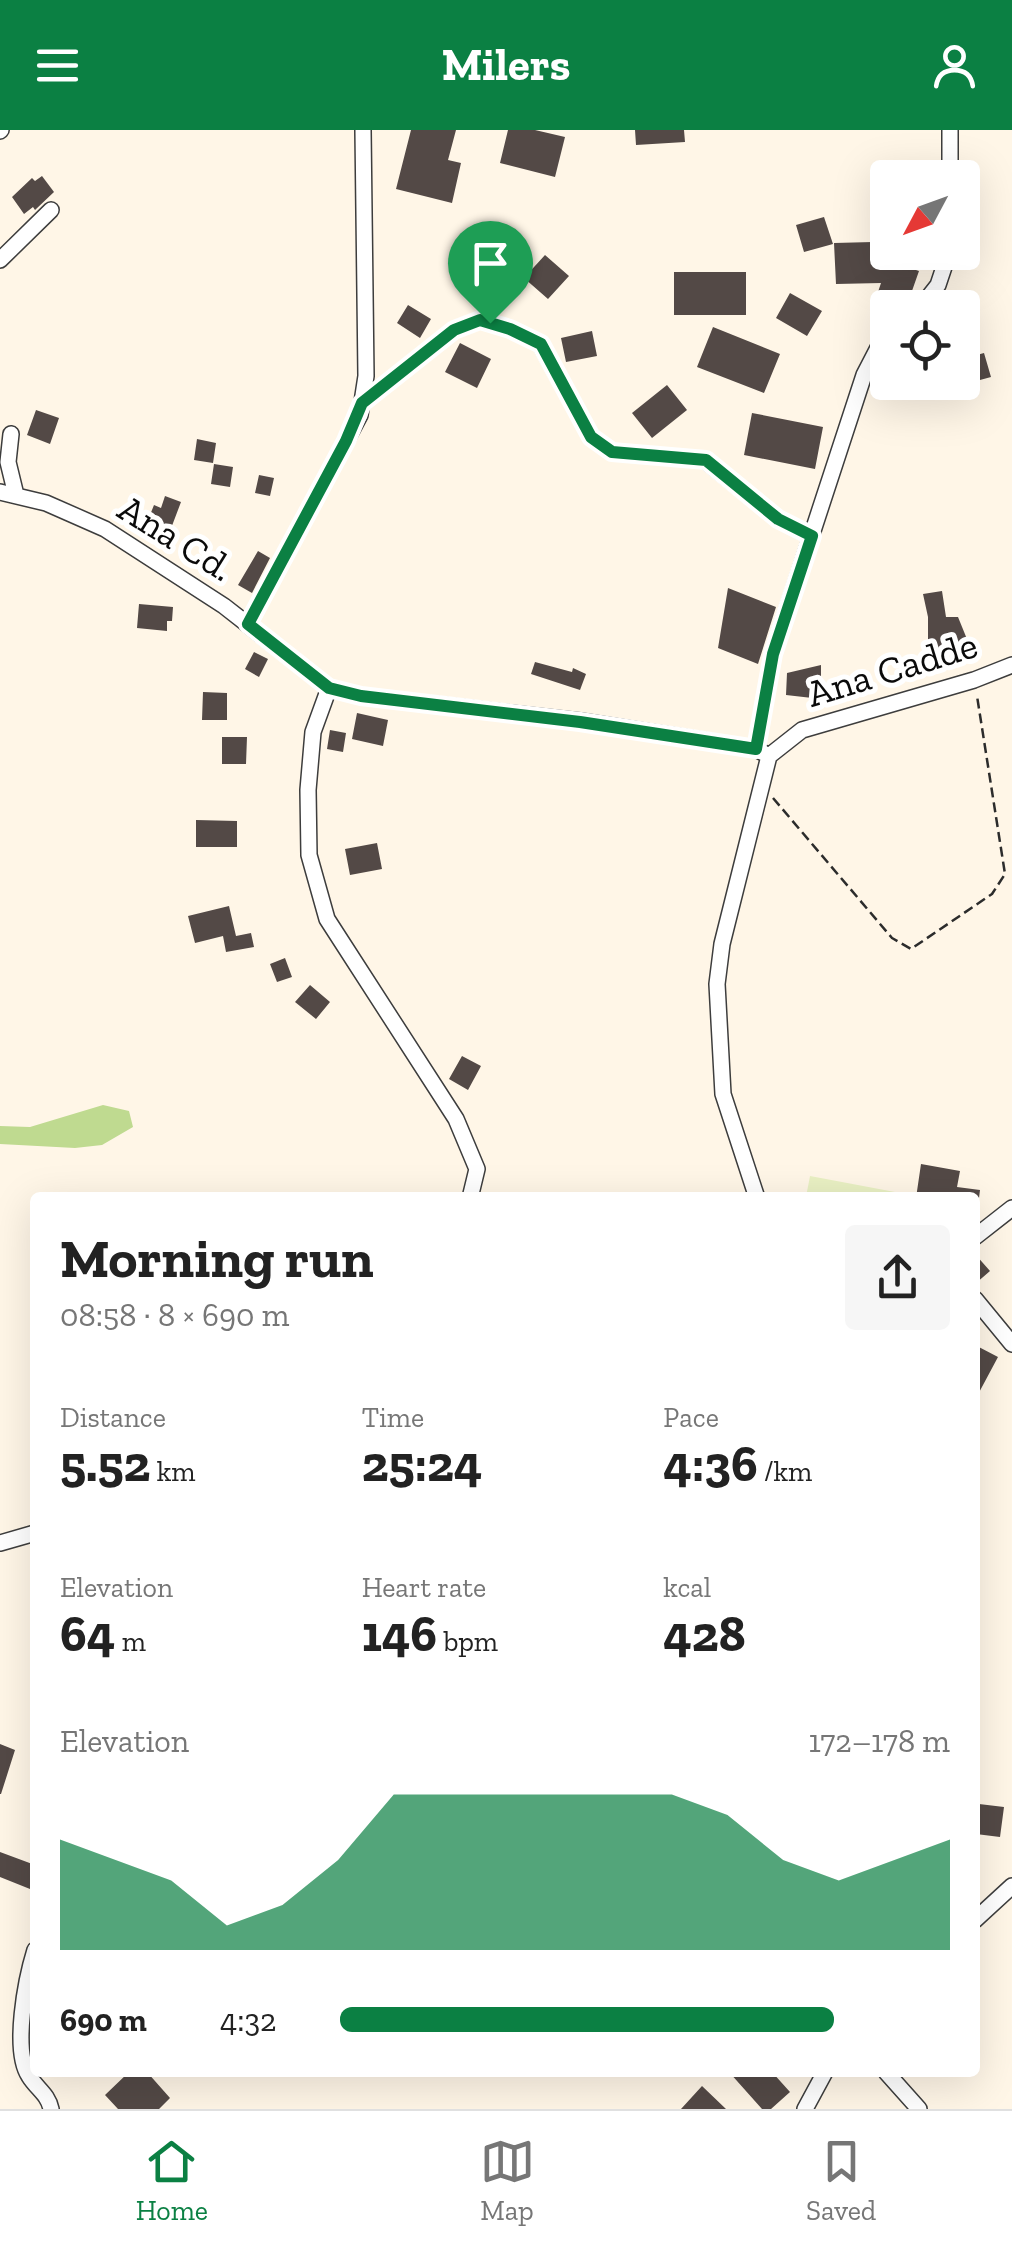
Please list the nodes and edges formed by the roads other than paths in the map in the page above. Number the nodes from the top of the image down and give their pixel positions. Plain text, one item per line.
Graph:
1 (363, 130) edge
2 (950, 130) edge
3 (950, 160) edge
4 (51, 210) dead end
5 (0, 260) edge
6 (480, 320) road end
7 (541, 344) road end
8 (870, 363) edge
9 (362, 403) junction
10 (11, 434) dead end
11 (8, 493) edge
12 (812, 536) junction
13 (248, 624) junction
14 (1012, 665) edge
15 (329, 688) junction
16 (763, 752) junction
17 (471, 1192) edge
18 (755, 1192) edge
19 (1012, 1208) edge
20 (980, 1233) edge
21 (980, 1306) edge
22 (1012, 1344) edge
23 (30, 1534) edge
24 (0, 1543) edge
25 (1012, 1886) edge
26 (980, 1915) edge
27 (30, 1982) edge
28 (821, 2077) edge
29 (890, 2077) edge
30 (51, 2109) edge
31 (805, 2109) edge
32 (919, 2109) edge

1 - 9 street
2 - 3 street
4 - 5 street
6 - 9 street
7 - 12 street
8 - 12 street
9 - 13 street
10 - 11 street
11 - 13 street, Ana Cd.
12 - 16 street
13 - 15 street, Ana Cd.
14 - 16 street, Ana Cadde
15 - 16 street, Ana Cd.
15 - 17 street
16 - 18 street
19 - 20 street
21 - 22 street
23 - 24 street
25 - 26 street
27 - 30 street
28 - 31 street
29 - 32 street

